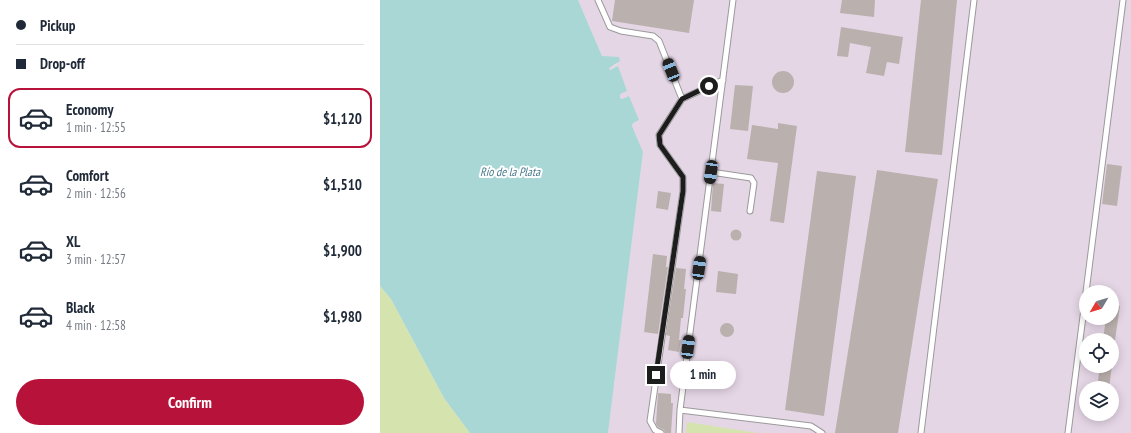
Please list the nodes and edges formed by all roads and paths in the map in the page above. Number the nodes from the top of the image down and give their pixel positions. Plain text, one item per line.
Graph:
1 (598, 0) edge
2 (733, 0) edge
3 (974, 0) edge
4 (1123, 0) edge
5 (723, 80) junction
6 (682, 99) junction
7 (711, 172) junction
8 (750, 211) dead end
9 (1087, 285) edge
10 (1082, 325) edge
11 (680, 410) junction
12 (661, 433) edge
13 (679, 433) edge
14 (822, 433) edge
15 (921, 433) edge
16 (1068, 433) edge

1 - 6 lane
2 - 5 lane
3 - 15 lane
4 - 9 lane
5 - 6 lane
5 - 7 lane
6 - 12 lane
7 - 8 lane
7 - 11 lane
10 - 16 lane
11 - 13 lane
11 - 14 lane

